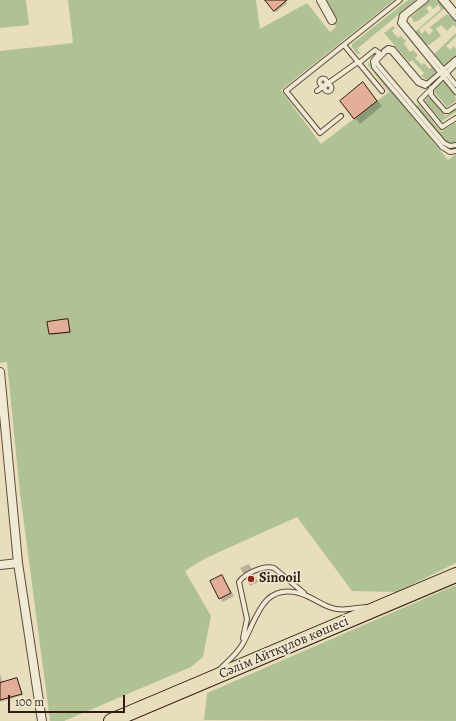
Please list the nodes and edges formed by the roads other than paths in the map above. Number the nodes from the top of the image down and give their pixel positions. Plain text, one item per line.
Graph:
1 (321, 0) edge
2 (400, 0) edge
3 (421, 0) edge
4 (426, 0) edge
5 (441, 0) edge
6 (446, 0) edge
7 (456, 12) edge
8 (456, 18) edge
9 (332, 20) dead end
10 (344, 45) junction
11 (381, 54) junction
12 (456, 59) edge
13 (358, 62) junction
14 (456, 64) edge
15 (443, 73) junction
16 (431, 85) junction
17 (456, 85) edge
18 (317, 91) dead end
19 (382, 91) dead end
20 (456, 92) edge
21 (456, 106) edge
22 (341, 116) dead end
23 (456, 118) edge
24 (456, 145) edge
25 (456, 151) edge
26 (0, 372) edge
27 (18, 563) junction
28 (0, 565) edge
29 (456, 575) edge
30 (307, 596) junction
31 (384, 605) junction
32 (232, 659) junction
33 (196, 685) junction
34 (42, 721) edge
35 (111, 721) edge

1 - 9 street
2 - 10 lane
3 - 15 lane
4 - 15 lane
5 - 8 lane
6 - 7 lane
10 - 13 lane
10 - 22 lane
11 - 13 lane
11 - 16 lane
11 - 24 lane
11 - 25 lane
12 - 15 lane
13 - 18 lane
13 - 19 lane
14 - 15 lane
15 - 16 lane
15 - 17 lane
15 - 20 lane
16 - 21 lane
16 - 23 lane
26 - 27 street
27 - 28 street
27 - 34 street
29 - 31 highway, Сәлім Айтқұлов көшесі
30 - 31 lane
30 - 32 lane
30 - 32 lane
31 - 33 highway, Сәлім Айтқұлов көшесі
32 - 33 lane
33 - 35 highway, Сәлім Айтқұлов көшесі

